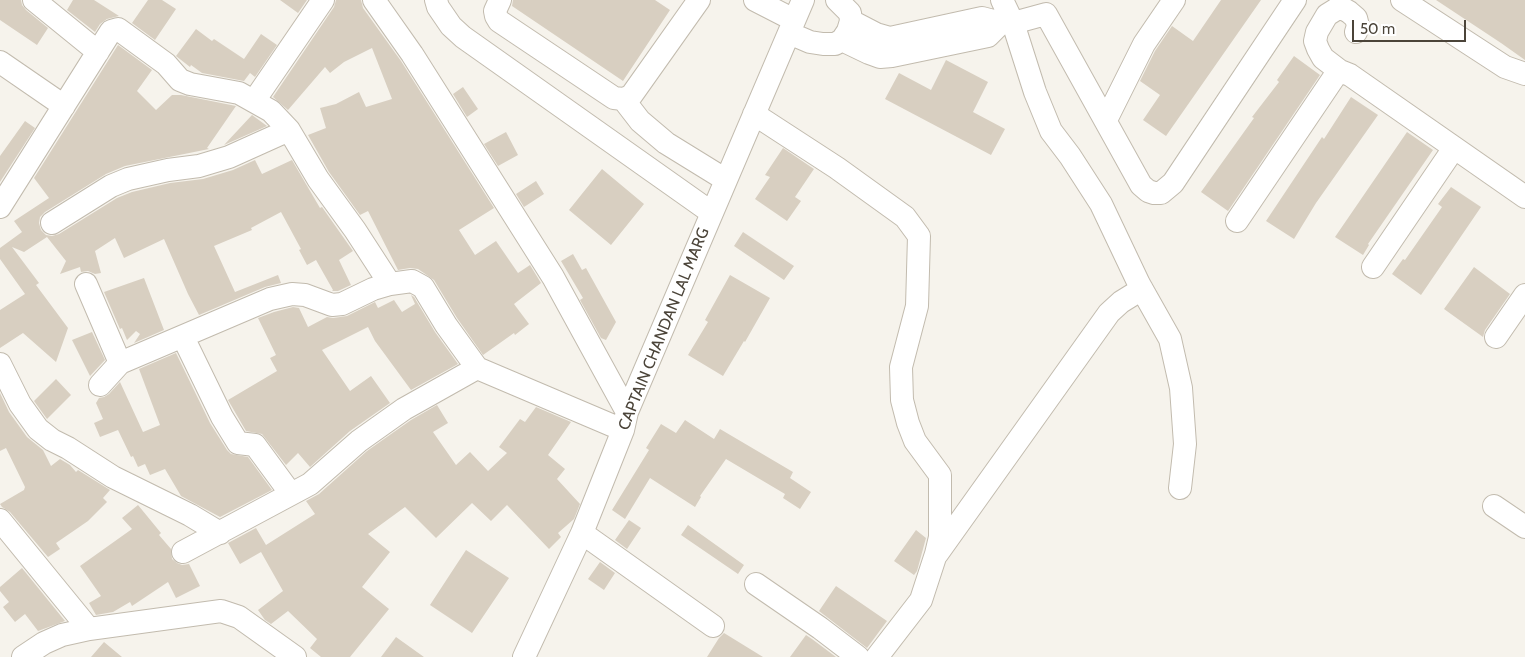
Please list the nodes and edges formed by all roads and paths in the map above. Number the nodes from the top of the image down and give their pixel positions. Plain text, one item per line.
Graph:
1 (34, 0) edge
2 (323, 0) edge
3 (374, 0) edge
4 (436, 0) edge
5 (500, 0) edge
6 (699, 0) edge
7 (755, 0) edge
8 (837, 0) edge
9 (1002, 0) edge
10 (1174, 0) edge
11 (1295, 0) edge
12 (1402, 0) edge
13 (1043, 7) edge
14 (795, 17) edge
15 (1007, 23) junction
16 (846, 31) junction
17 (1356, 32) dead end
18 (98, 52) junction
19 (0, 62) edge
20 (1340, 71) junction
21 (1525, 74) edge
22 (623, 99) junction
23 (254, 101) junction
24 (64, 106) junction
25 (754, 114) junction
26 (1106, 120) junction
27 (289, 130) junction
28 (1454, 148) junction
29 (726, 180) junction
30 (1525, 197) edge
31 (1, 203) edge
32 (712, 213) junction
33 (1237, 221) dead end
34 (52, 223) dead end
35 (1373, 267) dead end
36 (86, 284) dead end
37 (390, 284) junction
38 (1142, 289) junction
39 (1525, 295) edge
40 (184, 337) junction
41 (1496, 337) dead end
42 (120, 363) junction
43 (0, 364) edge
44 (477, 368) junction
45 (100, 385) dead end
46 (625, 421) junction
47 (1180, 488) dead end
48 (291, 494) junction
49 (1494, 506) dead end
50 (0, 520) edge
51 (1525, 527) edge
52 (220, 533) junction
53 (582, 533) junction
54 (183, 552) dead end
55 (936, 554) junction
56 (756, 584) dead end
57 (713, 626) dead end
58 (89, 629) junction
59 (23, 657) edge
60 (295, 657) edge
61 (524, 657) edge
62 (858, 657) edge
63 (878, 657) edge

1 - 18 street
2 - 23 street
3 - 46 street
4 - 32 street
5 - 22 street
6 - 22 street
7 - 14 street
8 - 16 street
9 - 15 street
10 - 26 street
11 - 26 street
12 - 21 street
13 - 15 street
13 - 26 street
14 - 16 street
14 - 25 street, CAPTAIN CHANDAN LAL MARG
15 - 16 street
15 - 38 street
17 - 20 street
18 - 23 street
18 - 24 street
19 - 24 street
20 - 28 street
20 - 33 street
22 - 29 street
23 - 27 street
24 - 31 street
25 - 29 street, CAPTAIN CHANDAN LAL MARG
25 - 55 street
27 - 34 street
27 - 37 street
28 - 30 street
28 - 35 street
29 - 32 street, CAPTAIN CHANDAN LAL MARG
32 - 46 street, CAPTAIN CHANDAN LAL MARG
36 - 42 street
37 - 40 street
37 - 44 street
38 - 47 street
38 - 55 street
39 - 41 street
40 - 42 street
40 - 48 street
42 - 45 street
43 - 52 street
44 - 46 street
44 - 48 street
46 - 53 street, CAPTAIN CHANDAN LAL MARG
48 - 52 street
49 - 51 street
50 - 58 street
52 - 54 street
53 - 57 street
53 - 61 street, CAPTAIN CHANDAN LAL MARG
55 - 63 street
56 - 62 street
58 - 59 street
58 - 60 street

